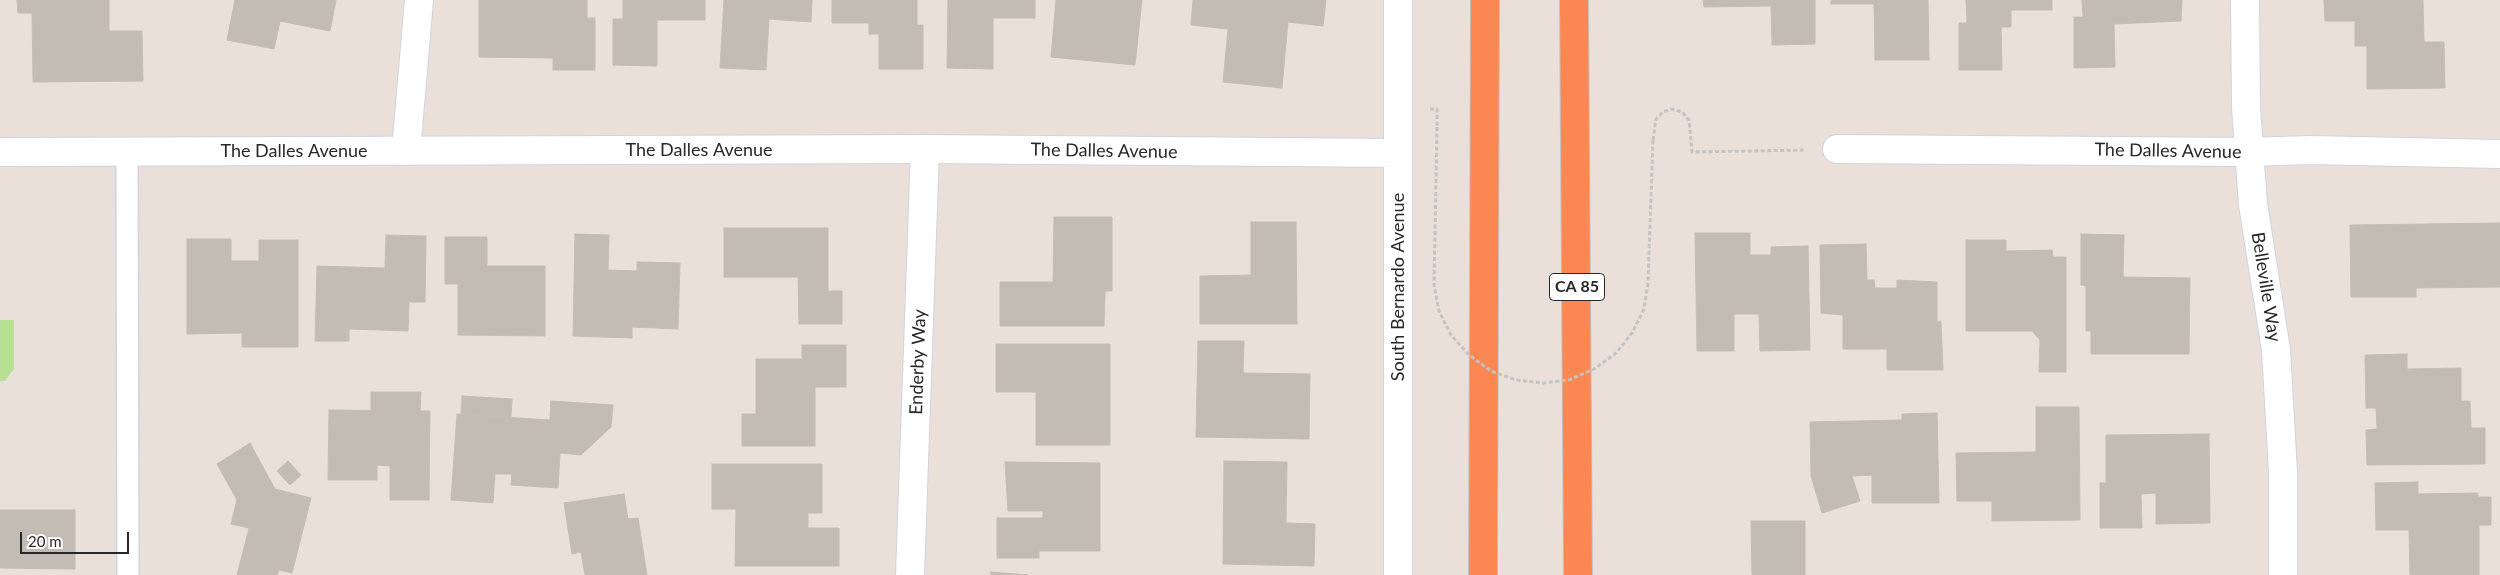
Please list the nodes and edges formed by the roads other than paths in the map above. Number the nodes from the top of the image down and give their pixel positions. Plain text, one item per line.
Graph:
1 (419, 0) edge
2 (1398, 0) edge
3 (1485, 0) edge
4 (1574, 0) edge
5 (2245, 0) edge
6 (1837, 148) road end
7 (925, 149) junction
8 (127, 151) junction
9 (406, 151) junction
10 (0, 152) edge
11 (2248, 152) junction
12 (1398, 153) junction
13 (2500, 154) edge
14 (128, 575) edge
15 (910, 575) edge
16 (1398, 575) edge
17 (1483, 575) edge
18 (1578, 575) edge
19 (2283, 575) edge

1 - 9 street
2 - 12 street, South Bernardo Avenue
3 - 17 highway
4 - 18 highway, CA 85
5 - 11 street, Belleville Way
6 - 11 street, The Dalles Avenue
7 - 9 street, The Dalles Avenue
7 - 12 street, The Dalles Avenue
7 - 15 street, Enderby Way
8 - 9 street, The Dalles Avenue
8 - 10 street, The Dalles Avenue
8 - 14 lane
11 - 13 street, The Dalles Avenue
11 - 19 street, Belleville Way
12 - 16 street, South Bernardo Avenue

